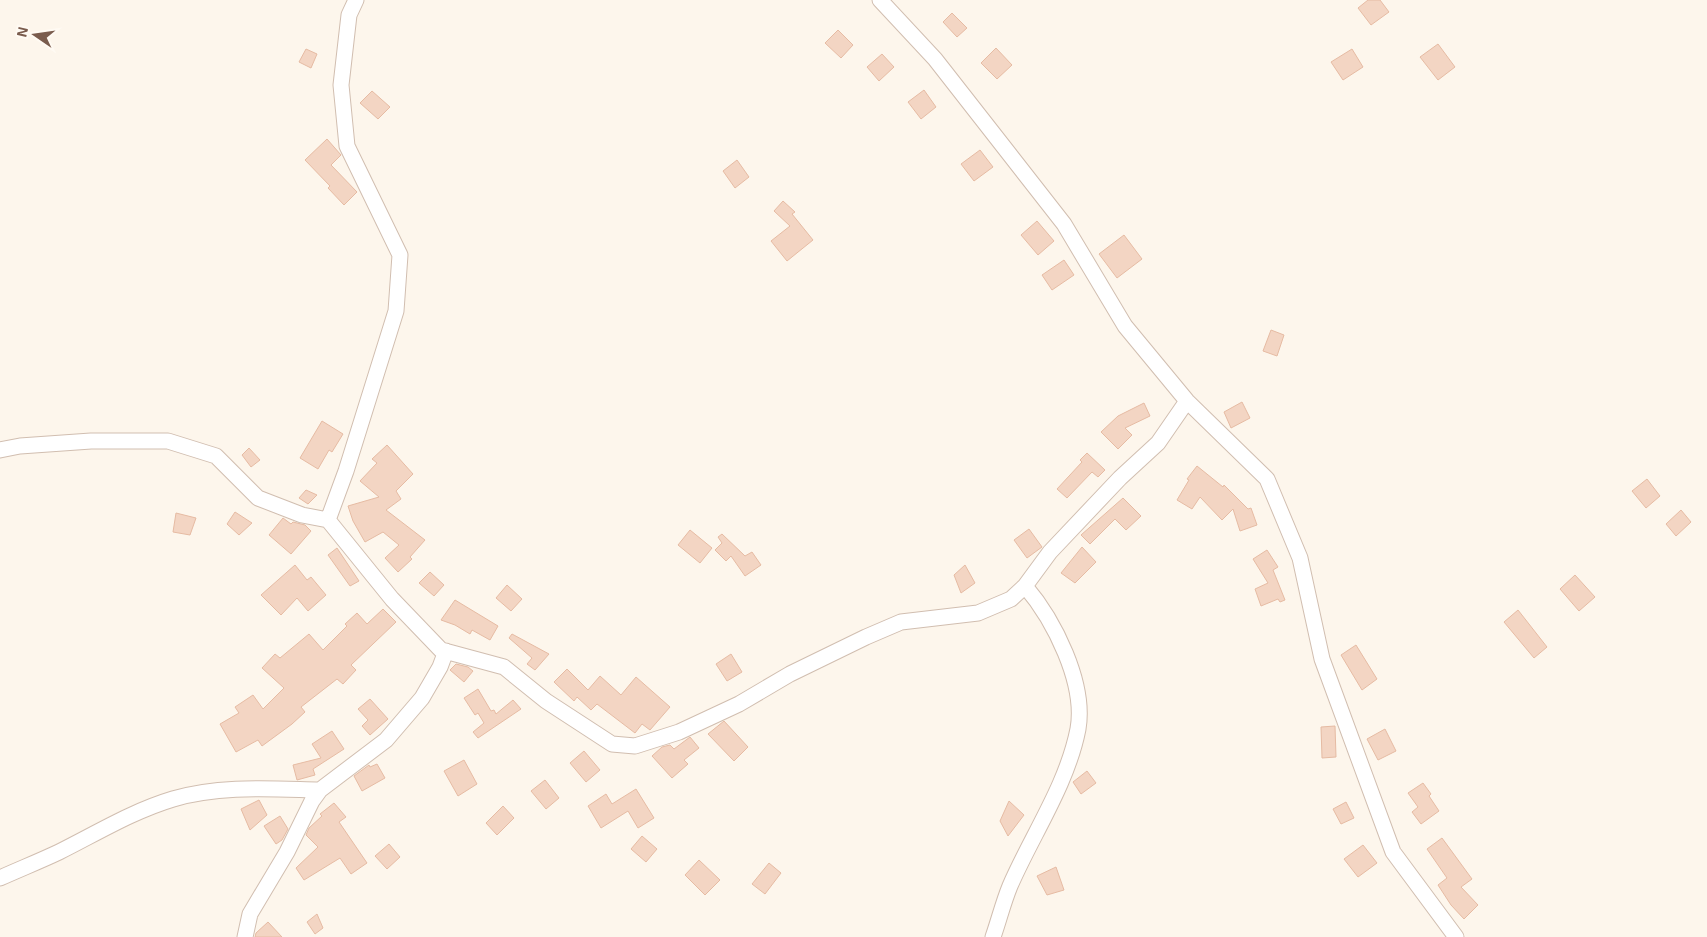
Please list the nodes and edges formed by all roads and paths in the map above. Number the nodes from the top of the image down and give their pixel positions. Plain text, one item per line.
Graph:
1 (356, 0) edge
2 (880, 0) edge
3 (1187, 401) junction
4 (0, 450) edge
5 (328, 520) junction
6 (1025, 586) junction
7 (446, 651) junction
8 (320, 790) junction
9 (0, 878) edge
10 (245, 937) edge
11 (993, 937) edge
12 (1456, 937) edge

1 - 5 street
2 - 3 street
3 - 6 street
3 - 12 street
4 - 5 street
5 - 7 street
6 - 7 street
6 - 11 street
7 - 8 street
8 - 9 street
8 - 10 street

